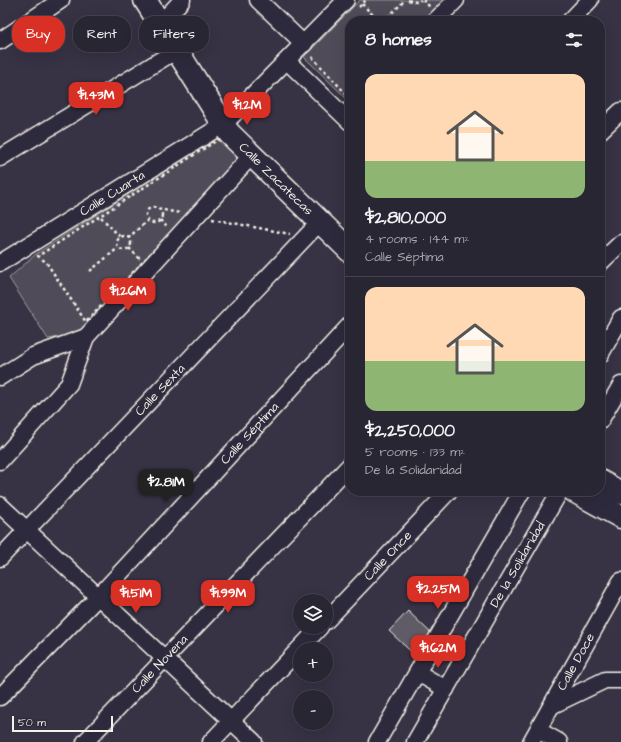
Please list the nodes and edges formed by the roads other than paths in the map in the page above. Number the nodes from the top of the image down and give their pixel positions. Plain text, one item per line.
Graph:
1 (61, 0) edge
2 (145, 0) edge
3 (182, 0) edge
4 (258, 0) edge
5 (456, 0) edge
6 (590, 0) edge
7 (351, 5) edge
8 (155, 16) edge
9 (167, 16) edge
10 (440, 16) edge
11 (575, 16) edge
12 (0, 41) edge
13 (310, 48) junction
14 (174, 52) edge
15 (178, 52) edge
16 (286, 61) junction
17 (621, 111) edge
18 (345, 112) edge
19 (224, 124) junction
20 (605, 126) edge
21 (252, 155) junction
22 (0, 158) edge
23 (320, 222) junction
24 (621, 243) edge
25 (345, 246) edge
26 (605, 258) edge
27 (0, 263) edge
28 (621, 318) edge
29 (345, 330) edge
30 (86, 337) junction
31 (605, 346) edge
32 (0, 377) edge
33 (621, 385) edge
34 (605, 412) edge
35 (0, 461) edge
36 (345, 470) edge
37 (605, 484) edge
38 (621, 493) edge
39 (444, 496) edge
40 (519, 496) edge
41 (557, 496) edge
42 (583, 496) edge
43 (0, 505) edge
44 (621, 517) edge
45 (27, 530) junction
46 (0, 558) edge
47 (621, 581) edge
48 (98, 597) junction
49 (333, 614) edge
50 (313, 634) edge
51 (165, 660) junction
52 (418, 673) junction
53 (621, 680) edge
54 (446, 689) junction
55 (0, 697) edge
56 (553, 705) junction
57 (231, 721) junction
58 (535, 736) edge
59 (85, 742) edge
60 (211, 742) edge
61 (254, 742) edge
62 (377, 742) edge
63 (415, 742) edge
64 (558, 742) edge

1 - 12 street
2 - 8 street, Calle Zacatecas
3 - 9 street
4 - 13 street
5 - 10 street
6 - 11 street
7 - 13 street, Calle Cuarta
13 - 16 street, Calle Cuarta
14 - 22 street
15 - 19 street, Calle Zacatecas
16 - 18 street
16 - 19 street, Calle Cuarta
17 - 20 street
19 - 21 street, Calle Zacatecas
19 - 27 street, Calle Cuarta
21 - 23 street, Calle Zacatecas
21 - 30 street
23 - 25 street, Calle Zacatecas
23 - 45 street, Calle Sexta
24 - 26 street
28 - 31 street
29 - 48 street, Calle Séptima
30 - 32 street
30 - 35 street
33 - 34 street
36 - 51 street, Calle Novena
37 - 38 street
39 - 49 street, Calle Once
40 - 52 street
41 - 54 street, De la Solidaridad
42 - 44 street
43 - 45 street
45 - 46 street, Calle Sexta
45 - 48 street
47 - 56 street, Calle Doce
48 - 51 street
48 - 55 street, Calle Séptima
50 - 57 street
51 - 57 street
51 - 59 street, Calle Novena
52 - 54 street
52 - 62 street
53 - 56 street
54 - 63 street, De la Solidaridad
56 - 58 street, Calle Doce
57 - 60 street
57 - 61 street
58 - 64 street

